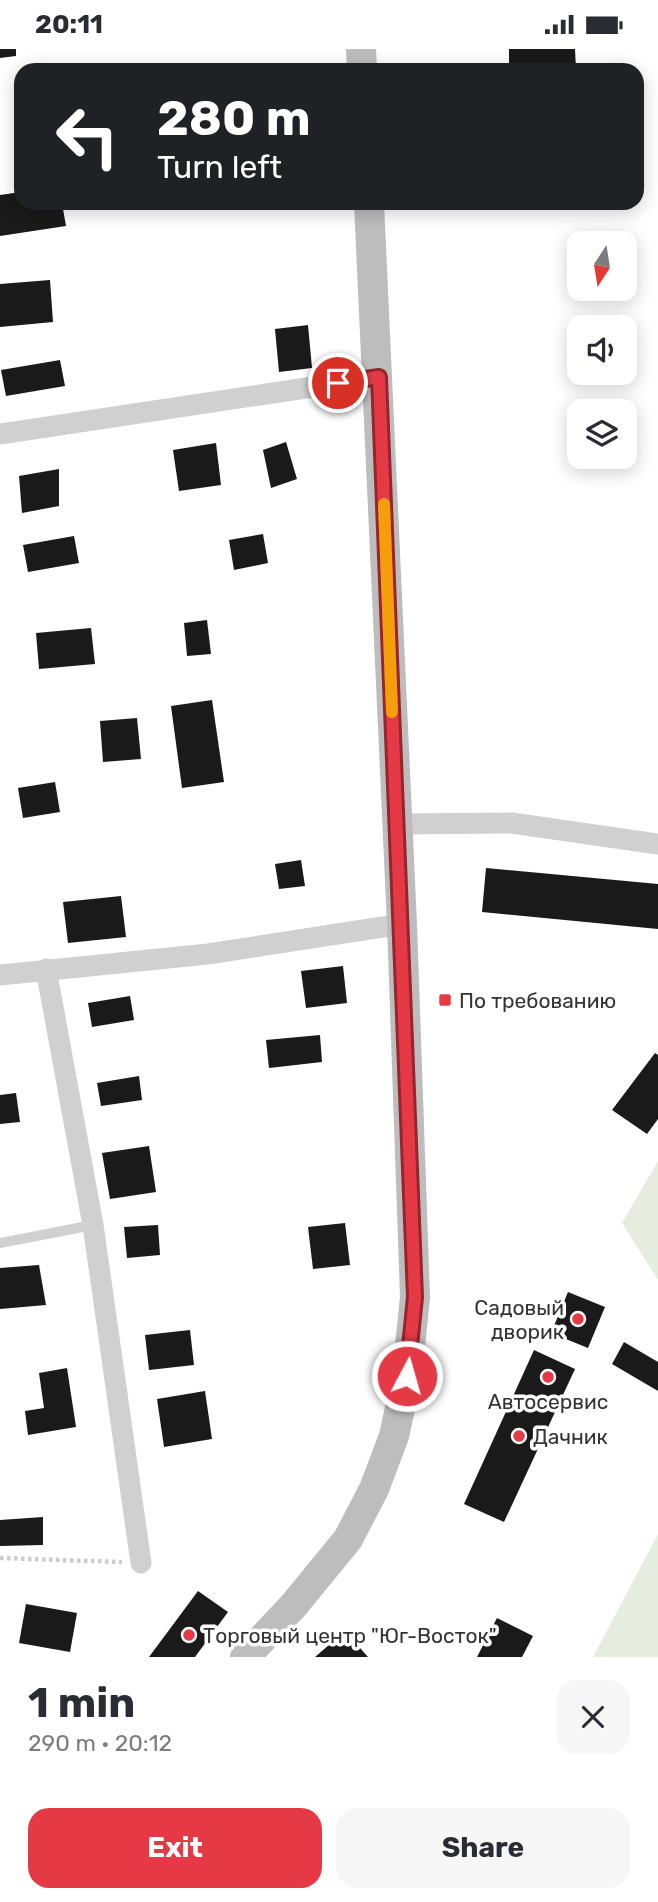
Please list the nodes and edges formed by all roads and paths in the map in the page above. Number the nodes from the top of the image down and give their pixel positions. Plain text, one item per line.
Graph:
1 (369, 210) edge
2 (379, 377) junction
3 (0, 434) edge
4 (397, 824) junction
5 (658, 844) edge
6 (402, 924) junction
7 (46, 969) junction
8 (0, 975) edge
9 (93, 1225) junction
10 (0, 1243) edge
11 (0, 1558) edge
12 (141, 1563) joint
13 (245, 1657) edge

1 - 2 main road
2 - 3 street
2 - 4 main road
4 - 5 street
4 - 6 main road
6 - 7 street
6 - 13 main road
7 - 8 street
7 - 9 street
9 - 10 lane
9 - 12 street
11 - 12 path

